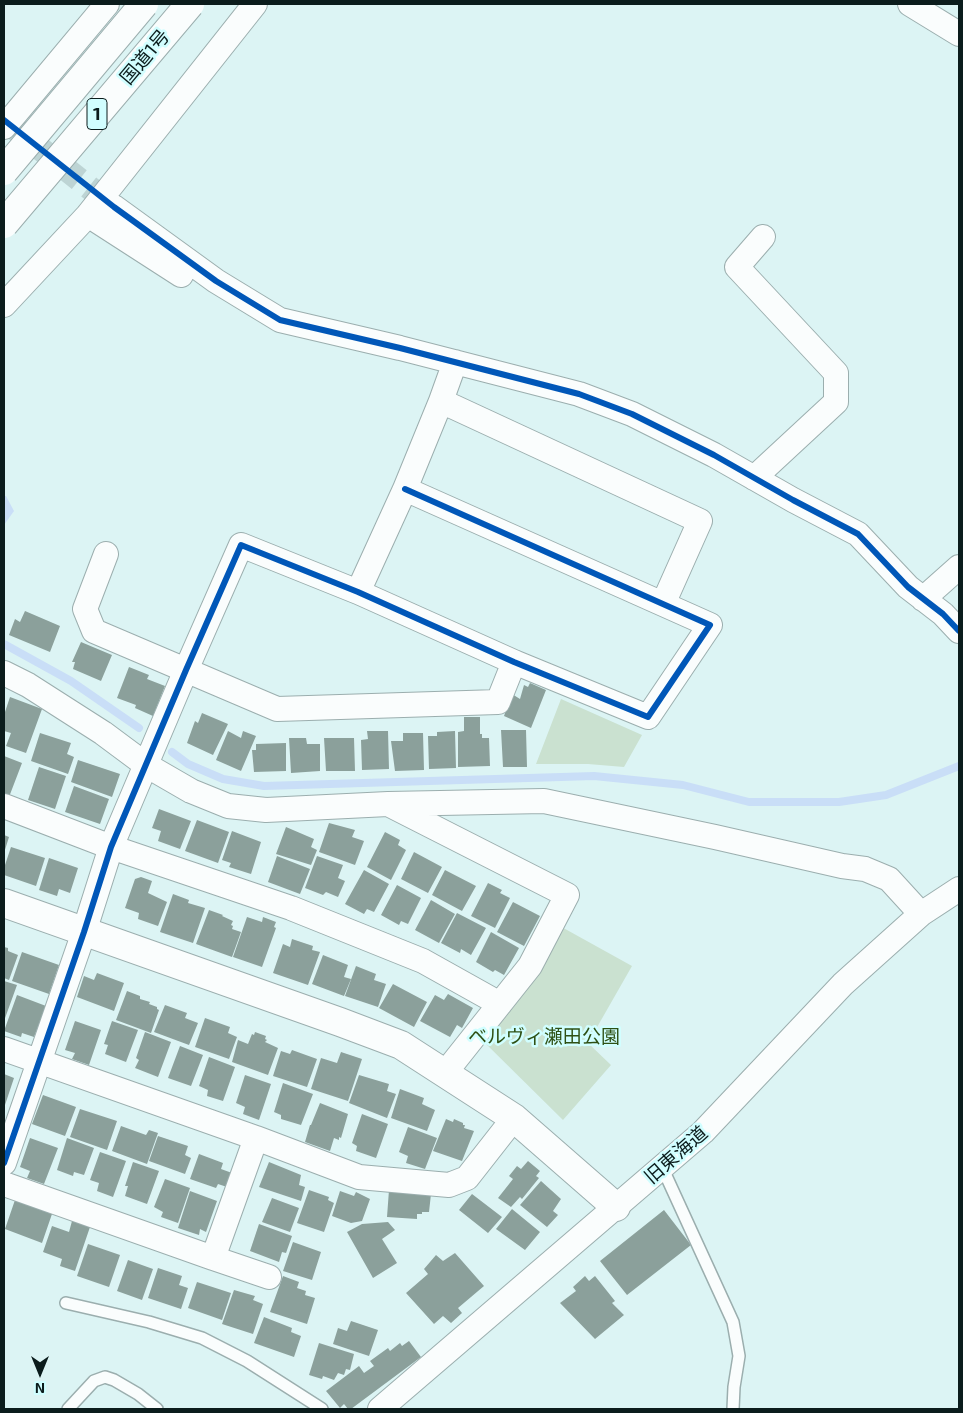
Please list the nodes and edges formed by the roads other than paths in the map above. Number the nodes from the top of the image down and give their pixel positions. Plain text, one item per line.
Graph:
1 (107, 4) edge
2 (144, 4) edge
3 (190, 4) edge
4 (255, 4) edge
5 (910, 4) edge
6 (959, 34) edge
7 (8, 114) edge
8 (4, 171) edge
9 (112, 198) junction
10 (88, 214) junction
11 (4, 224) edge
12 (763, 237) dead end
13 (236, 293) junction
14 (4, 305) edge
15 (455, 362) junction
16 (441, 401) junction
17 (754, 478) junction
18 (405, 489) junction
19 (106, 554) dead end
20 (959, 567) edge
21 (358, 592) junction
22 (923, 600) junction
23 (663, 604) junction
24 (959, 631) edge
25 (514, 662) junction
26 (186, 670) junction
27 (4, 673) edge
28 (146, 765) junction
29 (388, 804) junction
30 (4, 806) edge
31 (111, 847) junction
32 (959, 889) edge
33 (4, 903) edge
34 (921, 914) junction
35 (84, 932) junction
36 (500, 1004) junction
37 (4, 1049) edge
38 (39, 1062) junction
39 (445, 1073) junction
40 (514, 1118) junction
41 (256, 1138) junction
42 (4, 1163) edge
43 (662, 1167) junction
44 (4, 1184) edge
45 (616, 1207) junction
46 (213, 1258) junction
47 (270, 1277) dead end
48 (66, 1303) dead end
49 (68, 1409) edge
50 (157, 1409) edge
51 (322, 1409) edge
52 (380, 1409) edge
53 (733, 1409) edge

1 - 7 street
2 - 8 main road, 国道1号 / 1, bridge
3 - 11 main road, 国道1号 / 1, bridge
4 - 9 street
5 - 6 street
9 - 10 street
9 - 13 street
10 - 13 street
10 - 14 street
12 - 17 street
13 - 15 street
15 - 16 street
15 - 17 street
16 - 18 street
16 - 23 street
17 - 22 street
18 - 21 street
18 - 23 street
19 - 26 street
20 - 22 street
21 - 25 street
21 - 26 street
22 - 24 street
23 - 25 street
25 - 26 street
26 - 28 street
27 - 28 street
28 - 29 street
28 - 31 street
29 - 34 street
29 - 36 street
30 - 31 street
31 - 35 street
31 - 36 street
32 - 34 street, 旧東海道
33 - 35 main road
34 - 43 street, 旧東海道
35 - 38 street
35 - 39 main road
36 - 39 street
37 - 38 street
38 - 41 street
38 - 42 street
39 - 40 main road
40 - 41 street
40 - 45 main road
41 - 46 street
43 - 45 street, 旧東海道
43 - 53 lane
44 - 46 street
45 - 52 street, 旧東海道
46 - 47 street
48 - 51 lane
49 - 50 lane

